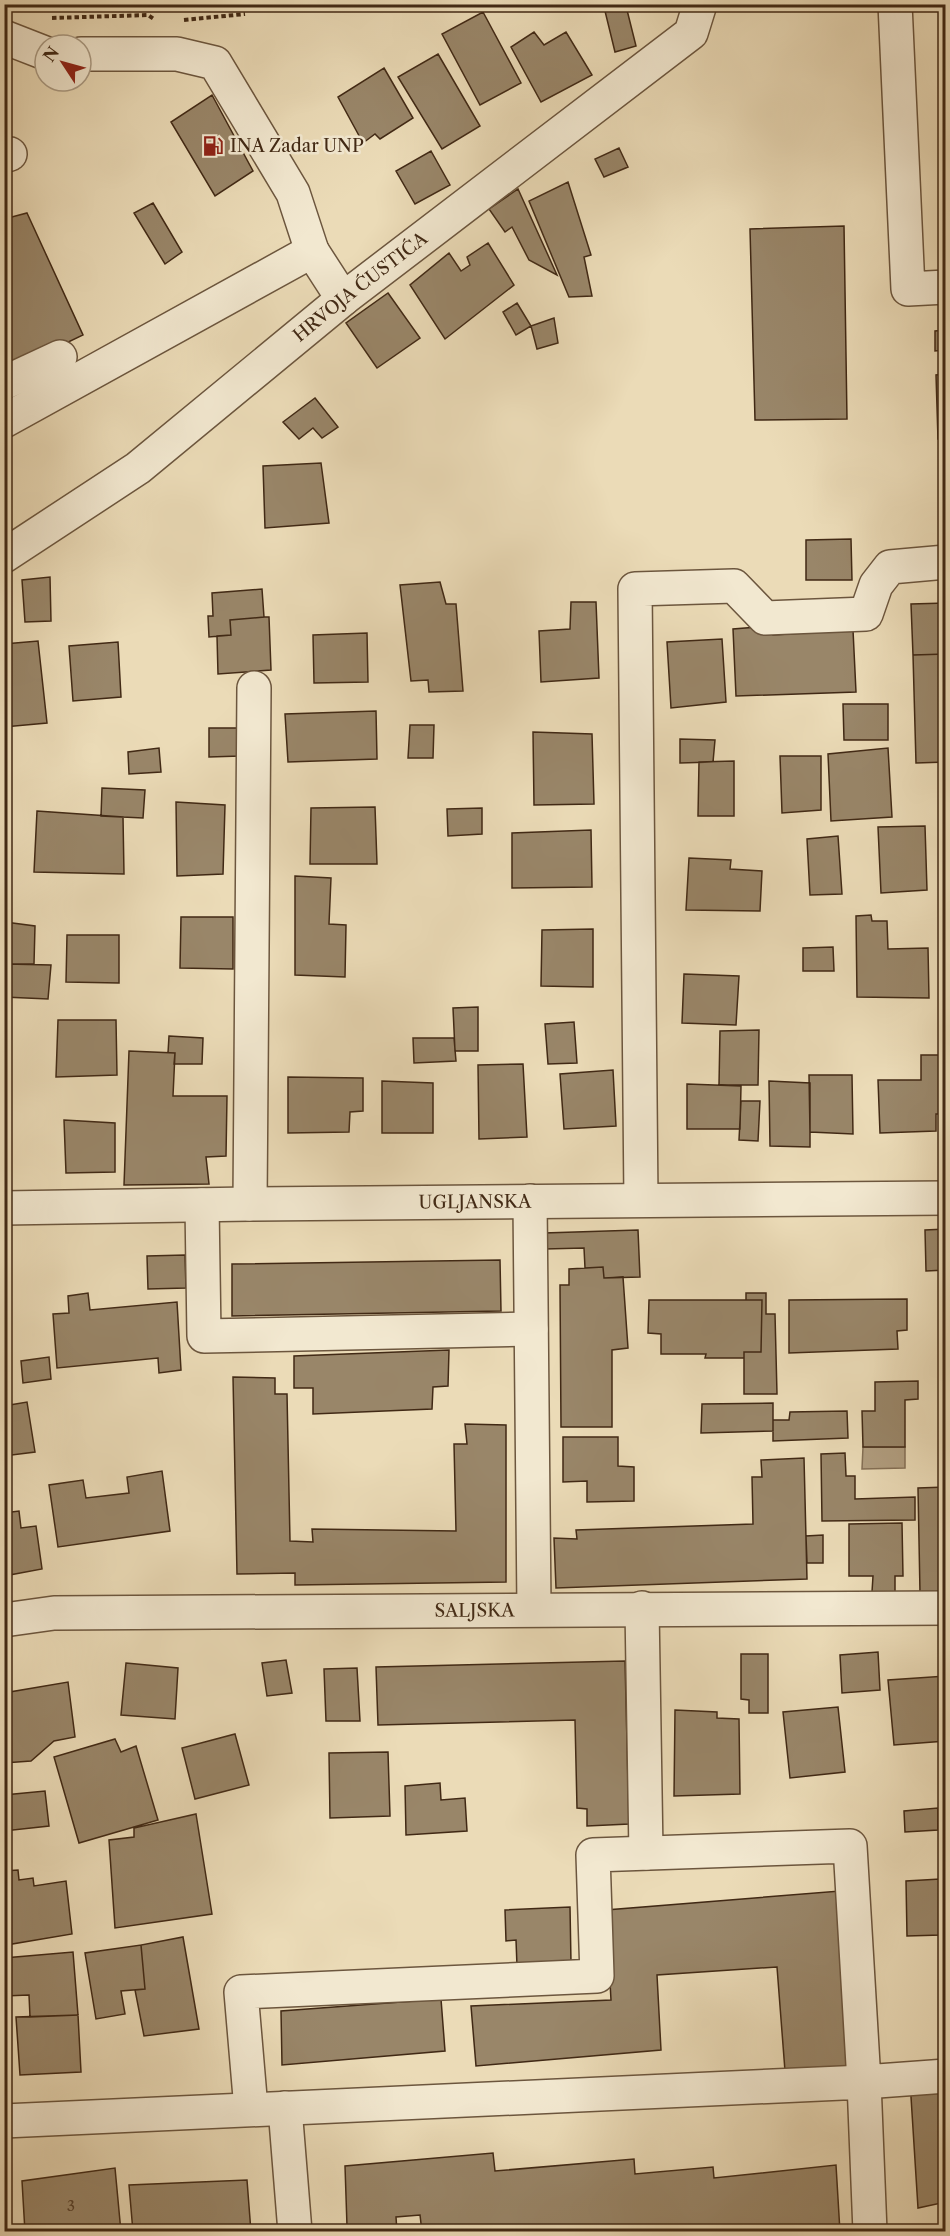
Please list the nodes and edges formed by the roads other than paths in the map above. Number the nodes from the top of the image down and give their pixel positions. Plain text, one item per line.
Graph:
1 (700, 4) edge
2 (895, 4) edge
3 (4, 37) edge
4 (33, 48) edge
5 (93, 54) edge
6 (312, 251) junction
7 (945, 287) edge
8 (343, 299) junction
9 (60, 357) dead end
10 (4, 383) edge
11 (4, 421) edge
12 (4, 556) edge
13 (945, 562) edge
14 (254, 688) dead end
15 (945, 1198) edge
16 (641, 1200) junction
17 (530, 1201) junction
18 (250, 1204) junction
19 (202, 1205) junction
20 (4, 1208) edge
21 (531, 1329) junction
22 (642, 1608) junction
23 (945, 1608) edge
24 (534, 1609) junction
25 (4, 1620) edge
26 (646, 1853) junction
27 (945, 2076) edge
28 (864, 2082) junction
29 (285, 2108) junction
30 (251, 2109) junction
31 (4, 2121) edge
32 (295, 2232) edge
33 (870, 2232) edge

1 - 8 street, HRVOJA ĆUSTIĆA
2 - 7 street
3 - 4 street
5 - 6 street
6 - 8 street
6 - 11 street
8 - 12 street, HRVOJA ĆUSTIĆA
9 - 10 street
13 - 16 street
14 - 18 street
15 - 16 street, UGLJANSKA
16 - 17 street, UGLJANSKA
17 - 18 street, UGLJANSKA
17 - 21 street
18 - 19 street, UGLJANSKA
19 - 20 street, UGLJANSKA
19 - 21 street
21 - 24 street
22 - 23 street, SALJSKA
22 - 24 street, SALJSKA
22 - 26 street
24 - 25 street, SALJSKA
26 - 28 street
26 - 30 street
27 - 28 street
28 - 29 street
28 - 33 street
29 - 30 street
29 - 32 street
30 - 31 street

